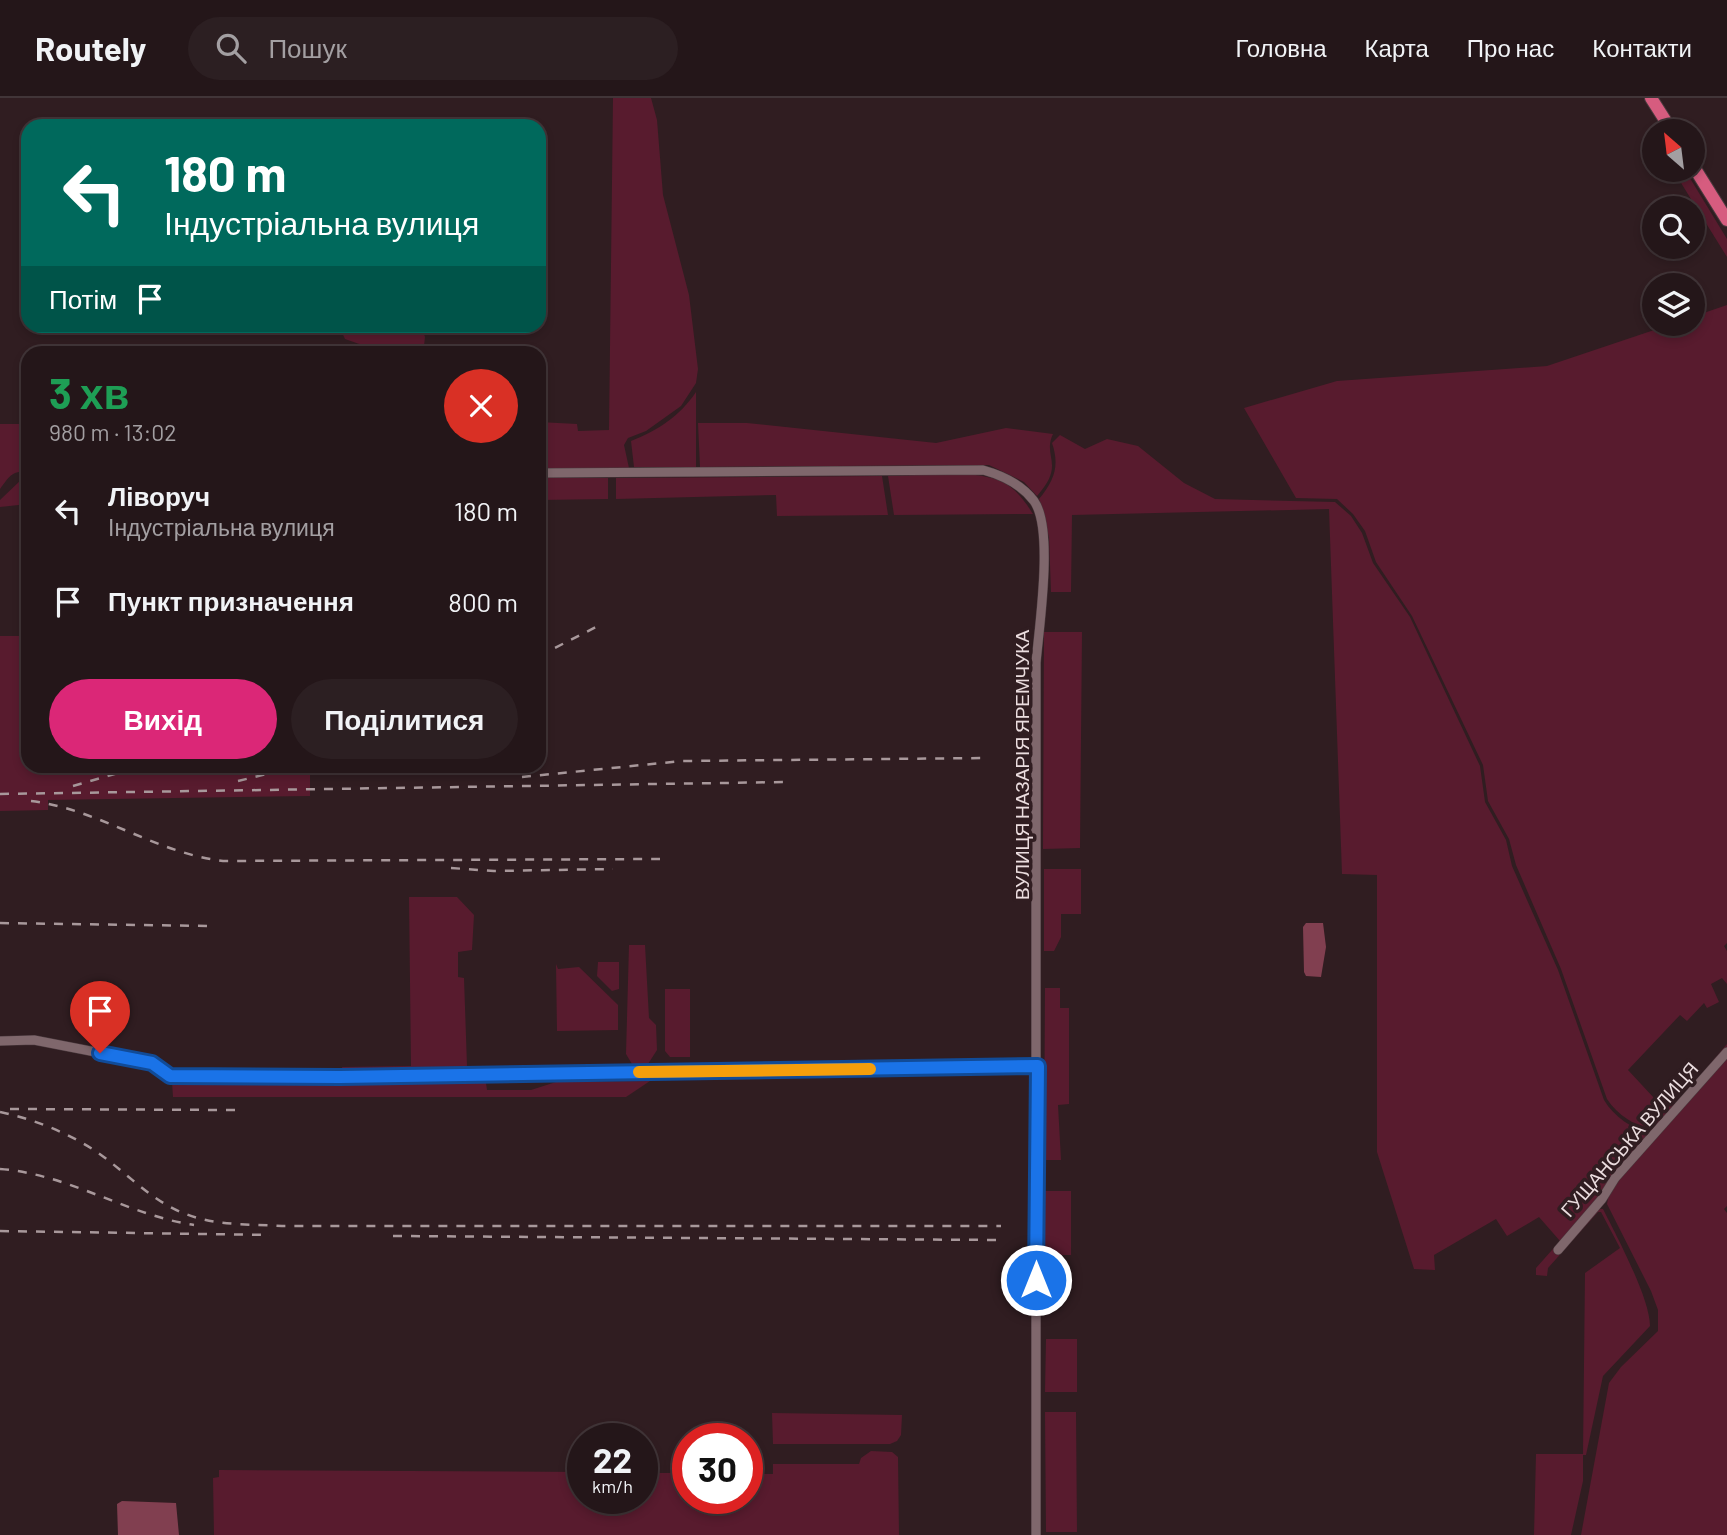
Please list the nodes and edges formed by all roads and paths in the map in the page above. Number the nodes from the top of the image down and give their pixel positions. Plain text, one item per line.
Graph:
1 (1651, 98) edge
2 (1664, 119) edge
3 (1703, 182) edge
4 (1727, 220) edge
5 (546, 473) edge
6 (0, 1041) edge
7 (1727, 1052) edge
8 (1038, 1066) junction
9 (1558, 1250) dead end
10 (1036, 1535) edge

1 - 2 highway
3 - 4 highway
5 - 8 street, ВУЛИЦЯ НАЗАРІЯ ЯРЕМЧУКА
6 - 8 street
7 - 9 street, ГУЩАНСЬКА ВУЛИЦЯ
8 - 10 street, ВУЛИЦЯ НАЗАРІЯ ЯРЕМЧУКА

